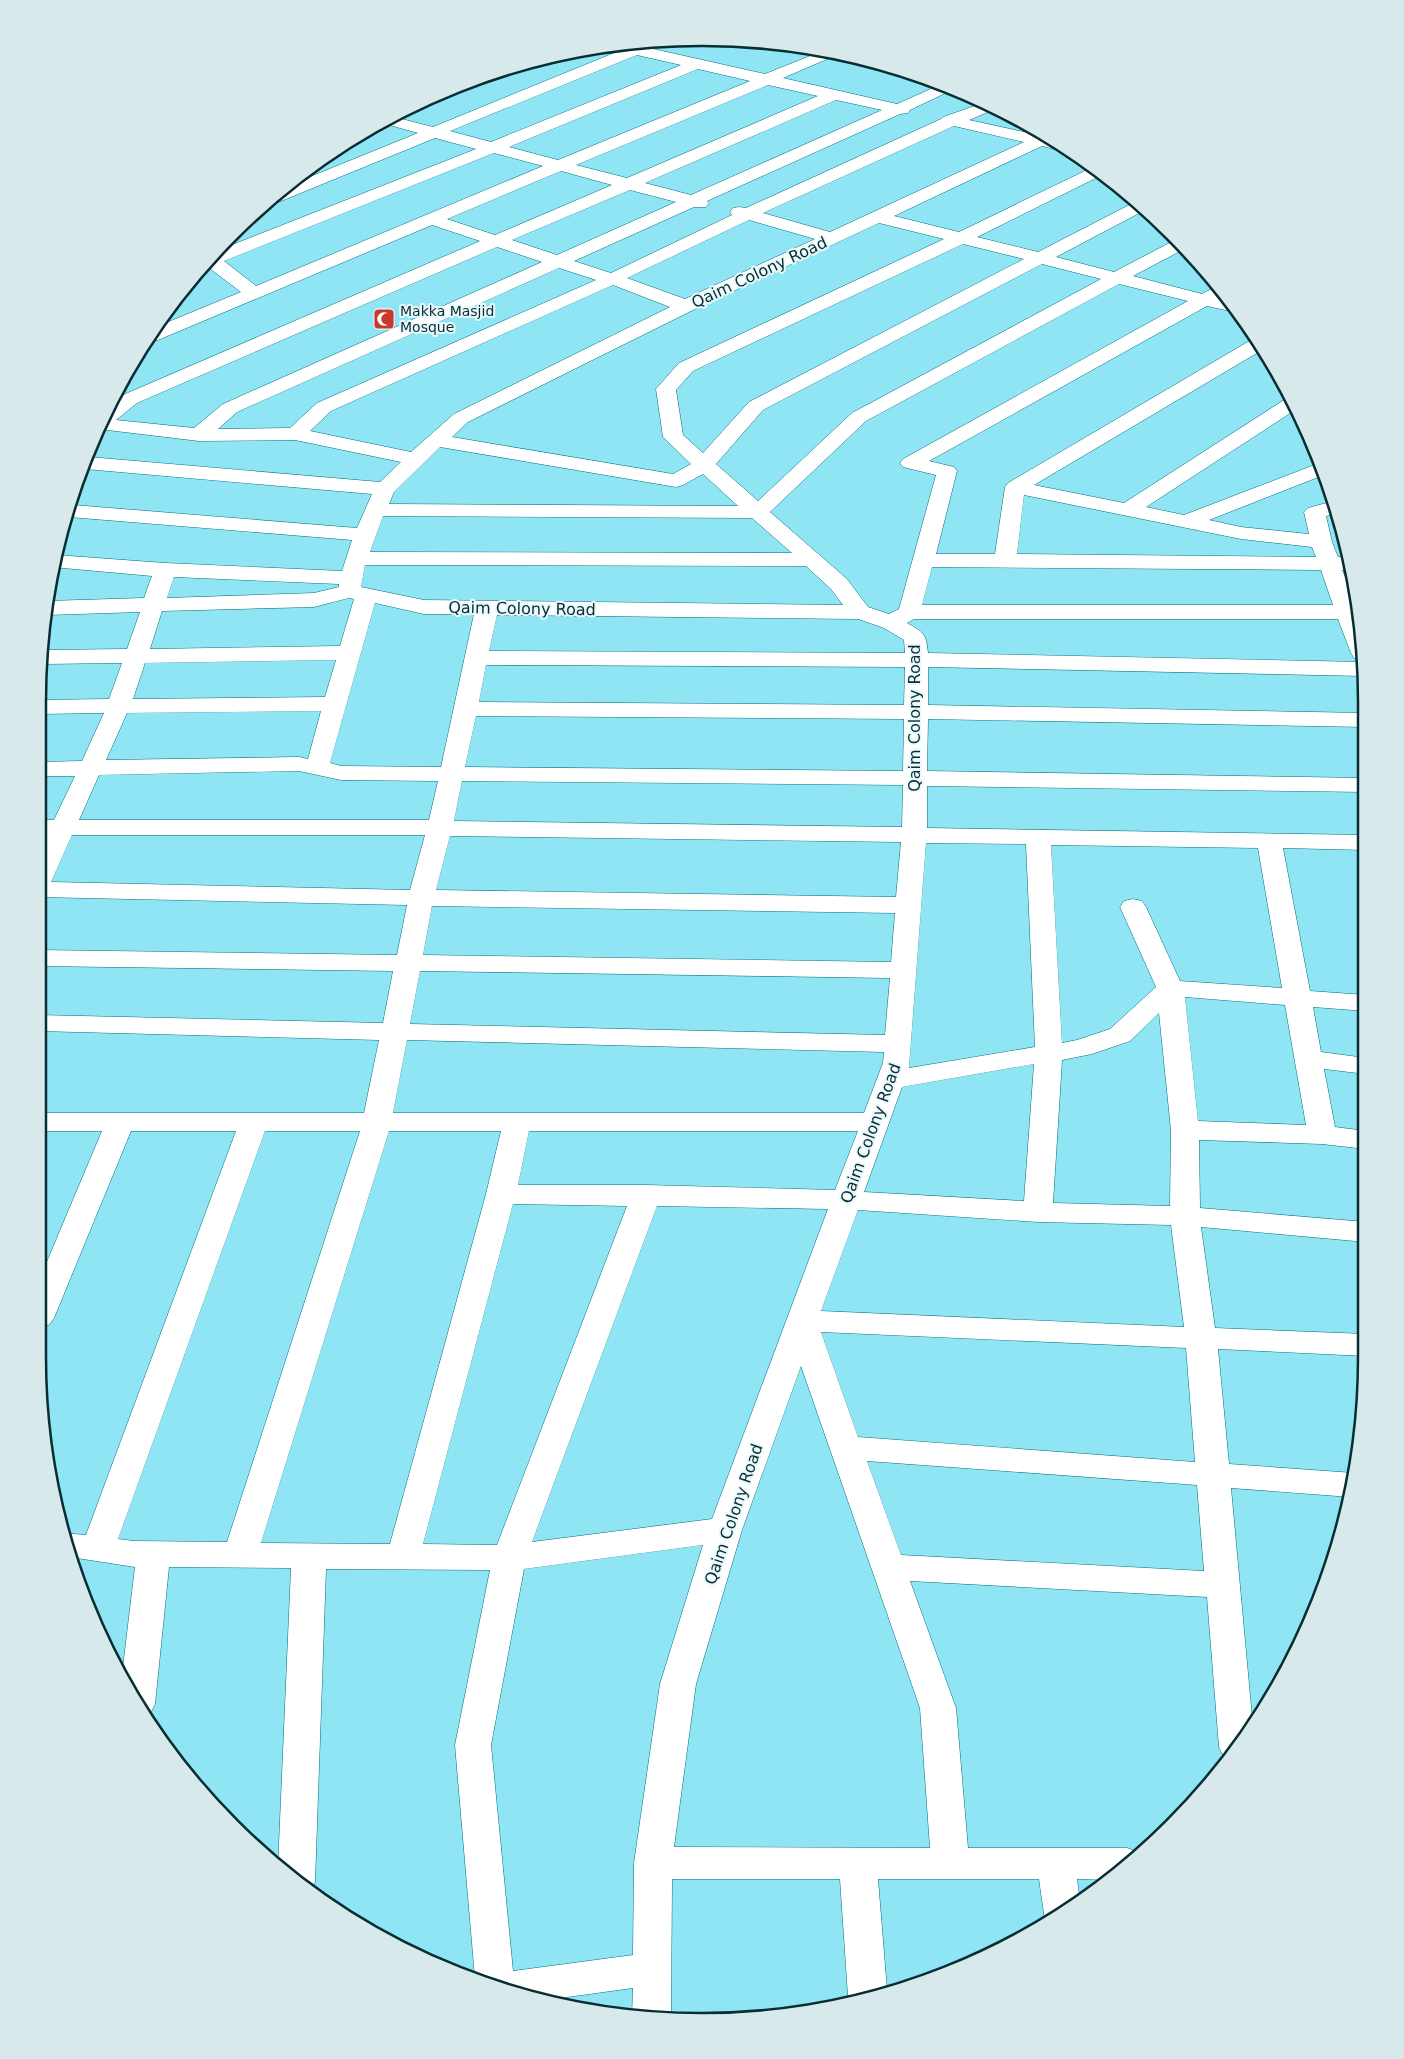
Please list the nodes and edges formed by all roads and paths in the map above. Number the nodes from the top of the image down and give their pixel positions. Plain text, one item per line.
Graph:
1 (636, 50) joint
2 (820, 57) edge
3 (696, 64) junction
4 (765, 80) junction
5 (939, 91) edge
6 (834, 96) junction
7 (982, 109) edge
8 (898, 110) junction
9 (951, 121) junction
10 (396, 122) edge
11 (433, 132) junction
12 (1035, 137) edge
13 (1040, 141) edge
14 (491, 147) junction
15 (558, 165) junction
16 (316, 173) edge
17 (1090, 174) edge
18 (329, 176) junction
19 (628, 184) junction
20 (293, 190) edge
21 (387, 191) junction
22 (693, 201) junction
23 (1134, 209) edge
24 (450, 210) junction
25 (748, 214) junction
26 (878, 217) junction
27 (430, 219) junction
28 (832, 238) junction
29 (961, 238) junction
30 (496, 241) junction
31 (1174, 247) edge
32 (224, 254) edge
33 (1040, 258) junction
34 (557, 262) junction
35 (215, 263) edge
36 (1117, 278) junction
37 (612, 279) junction
38 (254, 292) junction
39 (1215, 294) edge
40 (1204, 300) junction
41 (1223, 305) edge
42 (686, 306) junction
43 (162, 331) edge
44 (1253, 347) edge
45 (1287, 406) edge
46 (114, 411) edge
47 (109, 423) edge
48 (295, 434) junction
49 (199, 435) junction
50 (436, 440) junction
51 (415, 459) junction
52 (91, 464) edge
53 (704, 464) junction
54 (1316, 471) edge
55 (1015, 487) junction
56 (381, 499) junction
57 (1128, 510) junction
58 (1327, 511) edge
59 (75, 512) edge
60 (758, 512) junction
61 (1185, 522) junction
62 (1321, 542) junction
63 (812, 560) junction
64 (923, 560) junction
65 (1006, 561) junction
66 (62, 562) edge
67 (1329, 564) junction
68 (1343, 564) edge
69 (165, 570) junction
70 (358, 571) junction
71 (153, 605) junction
72 (1350, 607) edge
73 (53, 608) edge
74 (486, 608) junction
75 (860, 612) junction
76 (1351, 612) edge
77 (901, 617) junction
78 (350, 653) junction
79 (136, 656) junction
80 (48, 657) edge
81 (476, 658) junction
82 (917, 660) junction
83 (1357, 670) edge
84 (335, 704) junction
85 (118, 707) junction
86 (46, 708) edge
87 (465, 709) junction
88 (916, 712) junction
89 (1358, 720) edge
90 (317, 768) junction
91 (46, 769) edge
92 (90, 769) junction
93 (451, 774) junction
94 (915, 778) junction
95 (1358, 785) edge
96 (63, 826) junction
97 (46, 827) edge
98 (440, 828) junction
99 (914, 834) junction
100 (1038, 836) junction
101 (1269, 840) junction
102 (1358, 842) edge
103 (46, 864) edge
104 (46, 889) edge
105 (421, 898) junction
106 (908, 905) junction
107 (1133, 907) dead end
108 (46, 958) edge
109 (408, 965) junction
110 (904, 970) junction
111 (1170, 988) junction
112 (1298, 998) junction
113 (1358, 1002) edge
114 (46, 1023) edge
115 (395, 1030) junction
116 (898, 1044) junction
117 (1049, 1053) junction
118 (1309, 1059) junction
119 (1358, 1065) edge
120 (890, 1080) junction
121 (46, 1122) edge
122 (120, 1122) junction
123 (254, 1122) junction
124 (377, 1122) junction
125 (517, 1122) junction
126 (875, 1122) junction
127 (1185, 1130) junction
128 (1322, 1135) junction
129 (1358, 1139) edge
130 (501, 1194) junction
131 (646, 1195) junction
132 (846, 1200) junction
133 (1038, 1212) junction
134 (1185, 1216) junction
135 (1358, 1231) edge
136 (46, 1299) edge
137 (801, 1321) junction
138 (1201, 1338) junction
139 (1358, 1344) edge
140 (846, 1448) junction
141 (1213, 1474) junction
142 (1345, 1484) edge
143 (724, 1530) junction
144 (74, 1545) edge
145 (98, 1549) junction
146 (153, 1554) junction
147 (240, 1556) junction
148 (309, 1556) junction
149 (403, 1557) junction
150 (509, 1558) junction
151 (888, 1567) junction
152 (1223, 1585) junction
153 (138, 1692) edge
154 (1236, 1736) edge
155 (653, 1863) junction
156 (858, 1864) junction
157 (950, 1864) junction
158 (1056, 1864) junction
159 (1117, 1864) edge
160 (296, 1872) edge
161 (1062, 1905) edge
162 (652, 1969) junction
163 (495, 1979) edge
164 (521, 1987) edge
165 (868, 1991) edge
166 (652, 2010) edge

1 - 3 street
1 - 11 street
2 - 4 street
3 - 4 street
3 - 14 street
4 - 6 street
4 - 15 street
5 - 8 street
6 - 8 street
6 - 19 street
7 - 9 street
8 - 9 street
8 - 22 street
9 - 12 street
9 - 25 street
10 - 11 street
11 - 14 street
11 - 18 street
13 - 26 street, Qaim Colony Road
14 - 15 street
14 - 21 street
15 - 19 street
15 - 24 street
16 - 18 street
17 - 29 street
18 - 20 street
18 - 21 street
19 - 22 street
19 - 30 street
21 - 24 street
21 - 32 street
22 - 25 street
22 - 34 street
23 - 33 street
24 - 27 street
25 - 28 street
25 - 37 street
26 - 28 street, Qaim Colony Road
26 - 29 street
27 - 30 street
27 - 38 street
28 - 42 street, Qaim Colony Road
29 - 33 street
29 - 53 street
30 - 34 street
30 - 46 street
31 - 36 street
33 - 36 street
33 - 53 street
34 - 37 street
34 - 49 street
35 - 38 street
36 - 40 street
36 - 60 street
37 - 42 street
37 - 48 street
38 - 43 street
39 - 40 street
40 - 41 street
40 - 64 street
42 - 50 street, Qaim Colony Road
44 - 55 street
45 - 57 street
47 - 49 street
48 - 49 street
48 - 51 street
50 - 51 street, Qaim Colony Road
50 - 53 street
51 - 56 street, Qaim Colony Road
52 - 56 street
53 - 60 street
54 - 61 street
55 - 57 street
55 - 65 street
56 - 60 street
56 - 70 street, Qaim Colony Road
57 - 61 street
58 - 62 street
59 - 70 street
60 - 63 street
61 - 62 street
62 - 67 street
63 - 70 street
63 - 75 street
64 - 65 street
64 - 77 street
65 - 67 street
66 - 69 street
67 - 68 street
67 - 72 street
69 - 70 street
69 - 71 street
70 - 71 street
70 - 74 street, Qaim Colony Road
70 - 78 street
71 - 73 street
71 - 79 street
74 - 75 street, Qaim Colony Road
74 - 81 street
75 - 77 street, Qaim Colony Road
76 - 77 street
77 - 82 street, Qaim Colony Road
78 - 79 street
78 - 84 street
79 - 80 street
79 - 85 street
81 - 82 street
81 - 87 street
82 - 83 street
82 - 88 street, Qaim Colony Road
84 - 85 street
84 - 90 street
85 - 86 street
85 - 92 street
87 - 88 street
87 - 93 street
88 - 89 street
88 - 94 street, Qaim Colony Road
90 - 92 street
90 - 93 street
91 - 92 street
92 - 96 street
93 - 94 street
93 - 98 street
94 - 95 street
94 - 99 street, Qaim Colony Road
96 - 97 street
96 - 98 street
96 - 103 street
98 - 99 street
98 - 105 street
99 - 100 street
99 - 106 street, Qaim Colony Road
100 - 101 street
100 - 117 street
101 - 102 street
101 - 112 street
104 - 105 street
105 - 106 street
105 - 109 street
106 - 110 street, Qaim Colony Road
107 - 111 street
108 - 109 street
109 - 110 street
109 - 115 street
110 - 116 street, Qaim Colony Road
111 - 112 street
111 - 117 street
111 - 127 street
112 - 113 street
112 - 118 street
114 - 115 street
115 - 116 street
115 - 124 street
116 - 120 street, Qaim Colony Road
117 - 120 street
117 - 133 street
118 - 119 street
118 - 128 street
120 - 126 street, Qaim Colony Road
121 - 122 street
122 - 123 street
122 - 136 street
123 - 124 street
123 - 145 street
124 - 125 street
124 - 147 street
125 - 126 street
125 - 130 street
126 - 132 street, Qaim Colony Road
127 - 128 street
127 - 134 street
128 - 129 street
130 - 131 street
130 - 149 street
131 - 132 street
131 - 150 street
132 - 133 street
132 - 137 street, Qaim Colony Road
133 - 134 street
134 - 135 street
134 - 138 street
137 - 138 street
137 - 140 street
137 - 143 street, Qaim Colony Road
138 - 139 street
138 - 141 street
140 - 141 street
140 - 151 street
141 - 142 street
141 - 152 street
143 - 150 street
143 - 155 street, Qaim Colony Road
144 - 145 street
145 - 146 street
146 - 147 street
146 - 153 street
147 - 148 street
148 - 149 street
148 - 160 street
149 - 150 street
150 - 163 street
151 - 152 street
151 - 157 street
152 - 154 street
155 - 156 street
155 - 162 street, Qaim Colony Road
156 - 157 street
156 - 165 street
157 - 158 street
158 - 159 street
158 - 161 street
162 - 164 street
162 - 166 street, Qaim Colony Road

